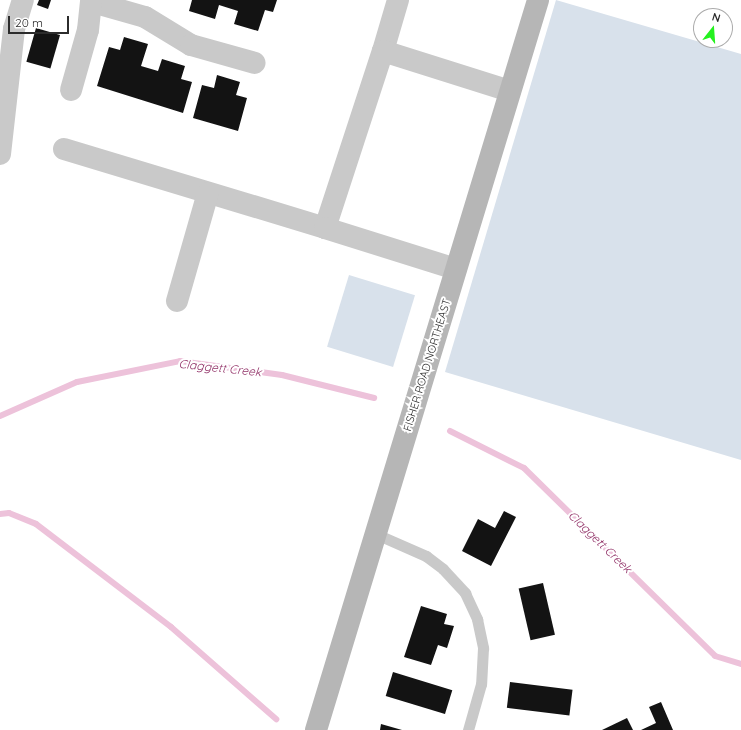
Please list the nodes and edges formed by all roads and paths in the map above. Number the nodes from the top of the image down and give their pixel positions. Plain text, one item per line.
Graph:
1 (22, 0) edge
2 (398, 0) edge
3 (538, 0) edge
4 (92, 1) edge
5 (383, 51) junction
6 (256, 63) dead end
7 (71, 90) dead end
8 (510, 91) junction
9 (64, 149) dead end
10 (0, 154) edge
11 (208, 193) junction
12 (325, 228) junction
13 (456, 269) junction
14 (176, 301) dead end
15 (376, 534) junction
16 (316, 730) edge
17 (468, 730) edge

1 - 10 street
2 - 5 street
3 - 8 street, FISHER ROAD NORTHEAST
4 - 6 street
4 - 7 street
5 - 8 street
5 - 12 street
8 - 13 street, FISHER ROAD NORTHEAST
9 - 11 street
11 - 12 street
11 - 14 street
12 - 13 street
13 - 15 street, FISHER ROAD NORTHEAST
15 - 16 street, FISHER ROAD NORTHEAST
15 - 17 lane

